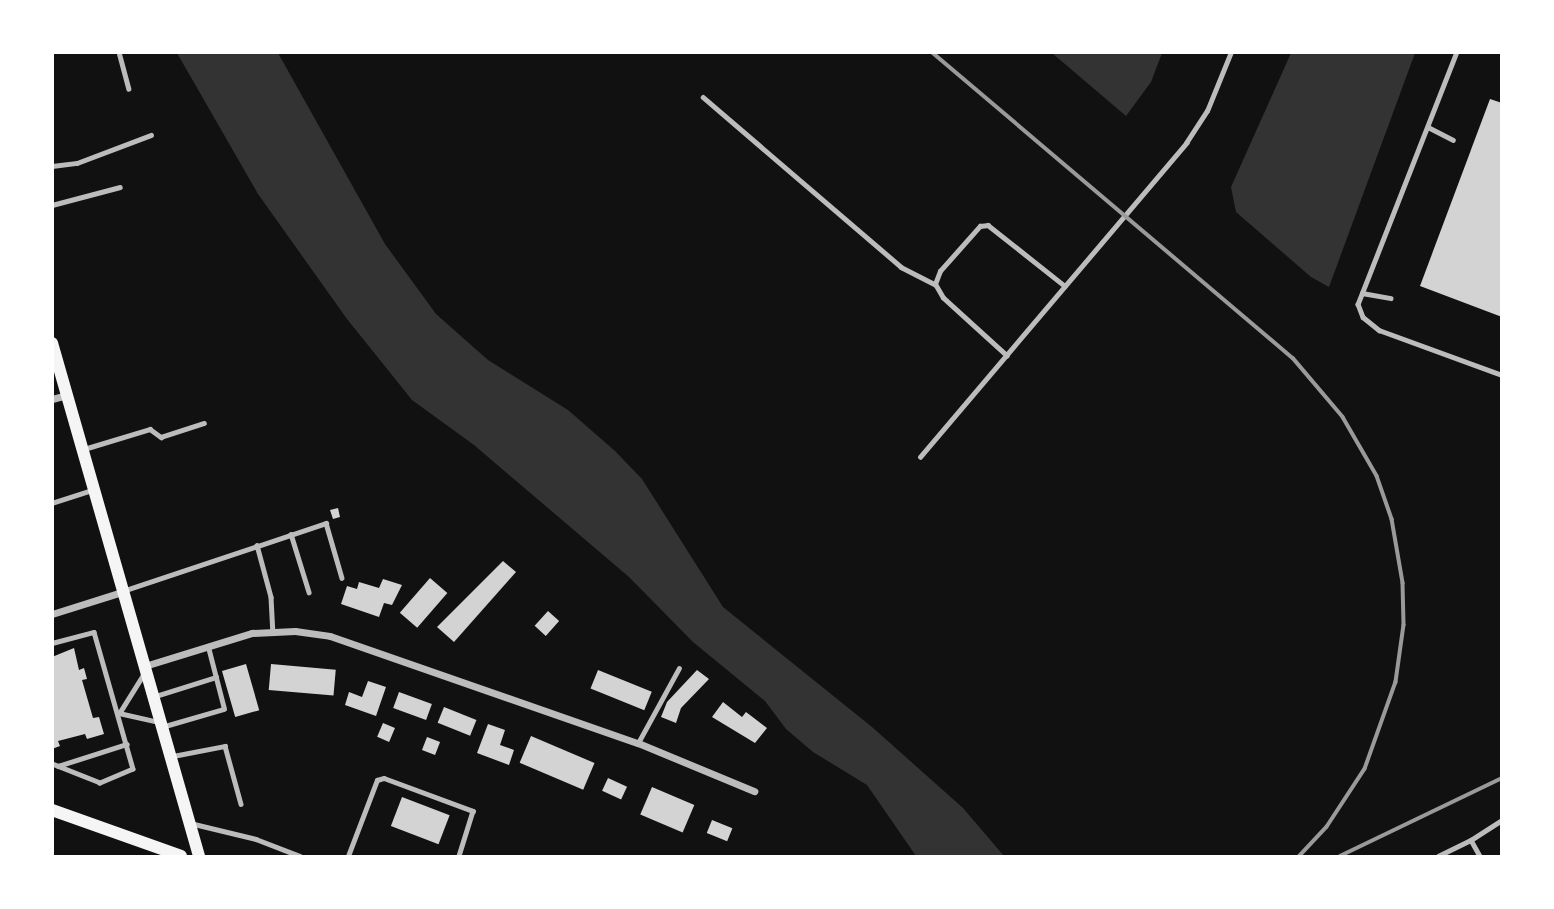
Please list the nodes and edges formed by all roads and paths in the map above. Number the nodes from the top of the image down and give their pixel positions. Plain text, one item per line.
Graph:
1 (119, 52) edge
2 (1231, 52) edge
3 (1457, 52) edge
4 (129, 89) dead end
5 (703, 97) dead end
6 (1427, 127) junction
7 (151, 135) dead end
8 (1453, 140) dead end
9 (52, 166) edge
10 (120, 187) dead end
11 (52, 205) edge
12 (935, 284) junction
13 (1065, 286) junction
14 (1362, 293) junction
15 (1391, 298) dead end
16 (52, 343) edge
17 (1007, 356) junction
18 (1502, 375) edge
19 (67, 395) junction
20 (52, 399) edge
21 (204, 423) dead end
22 (83, 449) junction
23 (920, 457) dead end
24 (95, 489) junction
25 (52, 503) edge
26 (291, 534) junction
27 (257, 545) junction
28 (342, 579) dead end
29 (125, 590) junction
30 (309, 592) dead end
31 (52, 614) edge
32 (273, 631) junction
33 (52, 643) edge
34 (208, 646) junction
35 (148, 665) junction
36 (679, 668) dead end
37 (216, 677) junction
38 (156, 696) junction
39 (119, 713) junction
40 (164, 725) junction
41 (638, 743) junction
42 (127, 744) junction
43 (172, 757) junction
44 (55, 765) edge
45 (754, 791) dead end
46 (241, 804) dead end
47 (56, 815) edge
48 (1502, 820) edge
49 (190, 822) junction
50 (1471, 840) junction
51 (181, 856) edge
52 (199, 856) edge
53 (300, 856) edge
54 (348, 856) edge
55 (459, 856) edge
56 (1438, 856) edge
57 (1480, 856) edge

1 - 4 lane
2 - 13 lane
3 - 6 lane
5 - 12 lane
6 - 8 lane
6 - 14 lane
7 - 9 lane
10 - 11 lane
12 - 13 lane
12 - 17 lane
13 - 17 lane
14 - 15 lane
14 - 18 lane
16 - 19 main road
17 - 23 lane
19 - 20 street
19 - 22 main road
21 - 22 lane
22 - 24 main road
24 - 25 lane
24 - 29 main road
26 - 27 lane
26 - 28 lane
26 - 30 lane
27 - 29 lane
27 - 32 lane
29 - 31 street
29 - 35 main road
32 - 34 street
32 - 41 street
33 - 39 lane
34 - 35 street
34 - 37 lane
35 - 38 main road
35 - 39 lane
36 - 41 lane
37 - 38 lane
37 - 40 lane
38 - 40 main road
39 - 40 lane
39 - 42 lane
40 - 43 main road
41 - 45 street
42 - 44 lane
42 - 44 lane
43 - 46 lane
43 - 49 main road
47 - 51 main road
48 - 50 lane
49 - 52 main road
49 - 53 lane
50 - 56 lane
50 - 57 lane
54 - 55 lane

